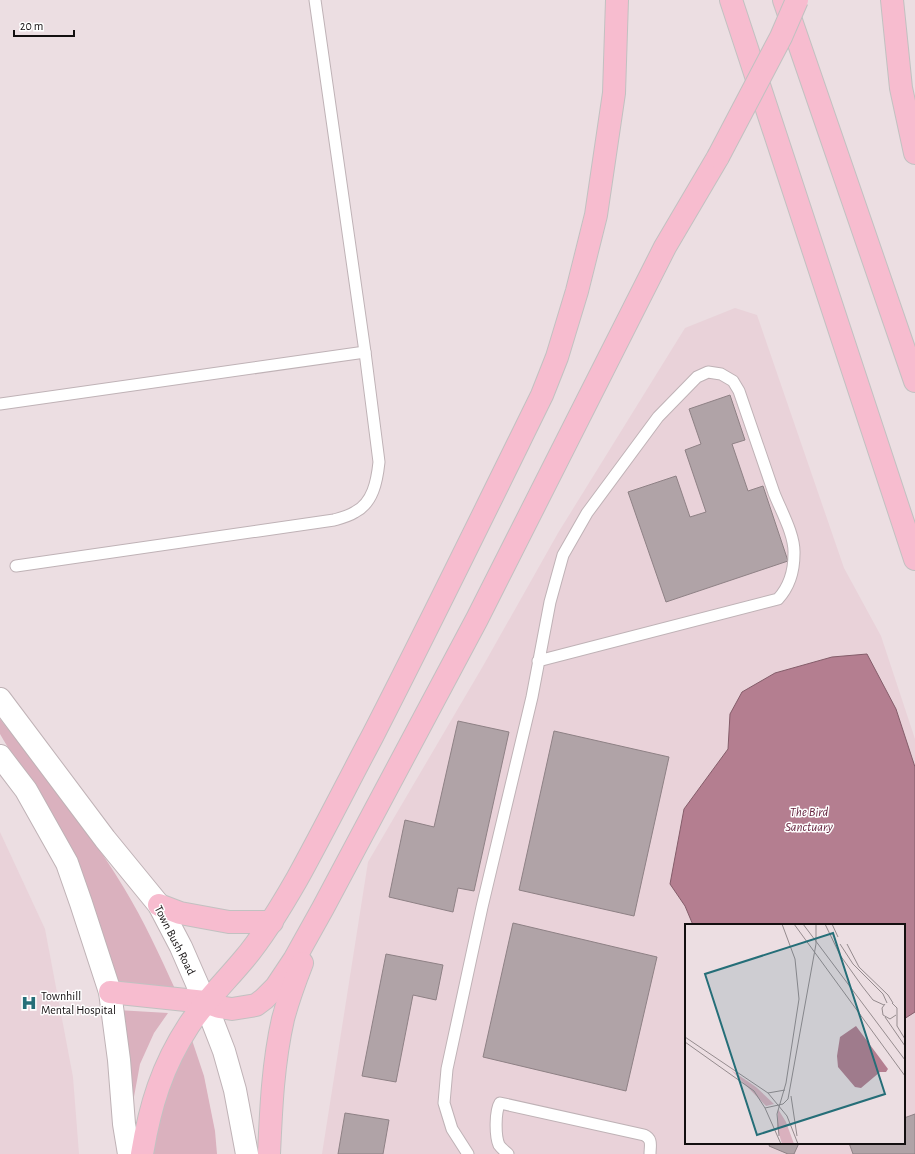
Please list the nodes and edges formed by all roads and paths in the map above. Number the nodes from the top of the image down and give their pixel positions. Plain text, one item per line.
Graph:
1 (315, 0) edge
2 (617, 0) edge
3 (731, 0) edge
4 (784, 0) edge
5 (797, 0) edge
6 (892, 0) edge
7 (915, 153) edge
8 (365, 352) junction
9 (915, 381) edge
10 (0, 404) edge
11 (915, 558) edge
12 (16, 566) dead end
13 (538, 661) junction
14 (0, 699) edge
15 (0, 756) edge
16 (159, 905) junction
17 (324, 908) junction
18 (272, 922) junction
19 (110, 992) junction
20 (205, 1002) junction
21 (129, 1154) edge
22 (142, 1154) edge
23 (248, 1154) edge
24 (269, 1154) edge
25 (468, 1154) edge
26 (508, 1154) edge
27 (650, 1154) edge

1 - 8 lane
2 - 18 highway
3 - 11 highway
4 - 9 highway
5 - 17 highway, bridge
6 - 7 highway
8 - 10 lane
8 - 12 lane
13 - 13 lane
13 - 25 lane
14 - 16 street, Town Bush Road
15 - 19 street
16 - 18 highway
16 - 20 street, Town Bush Road
17 - 20 highway
17 - 24 highway
18 - 20 highway
19 - 20 highway
19 - 21 street
20 - 22 highway
20 - 23 street, Town Bush Road
26 - 27 lane

